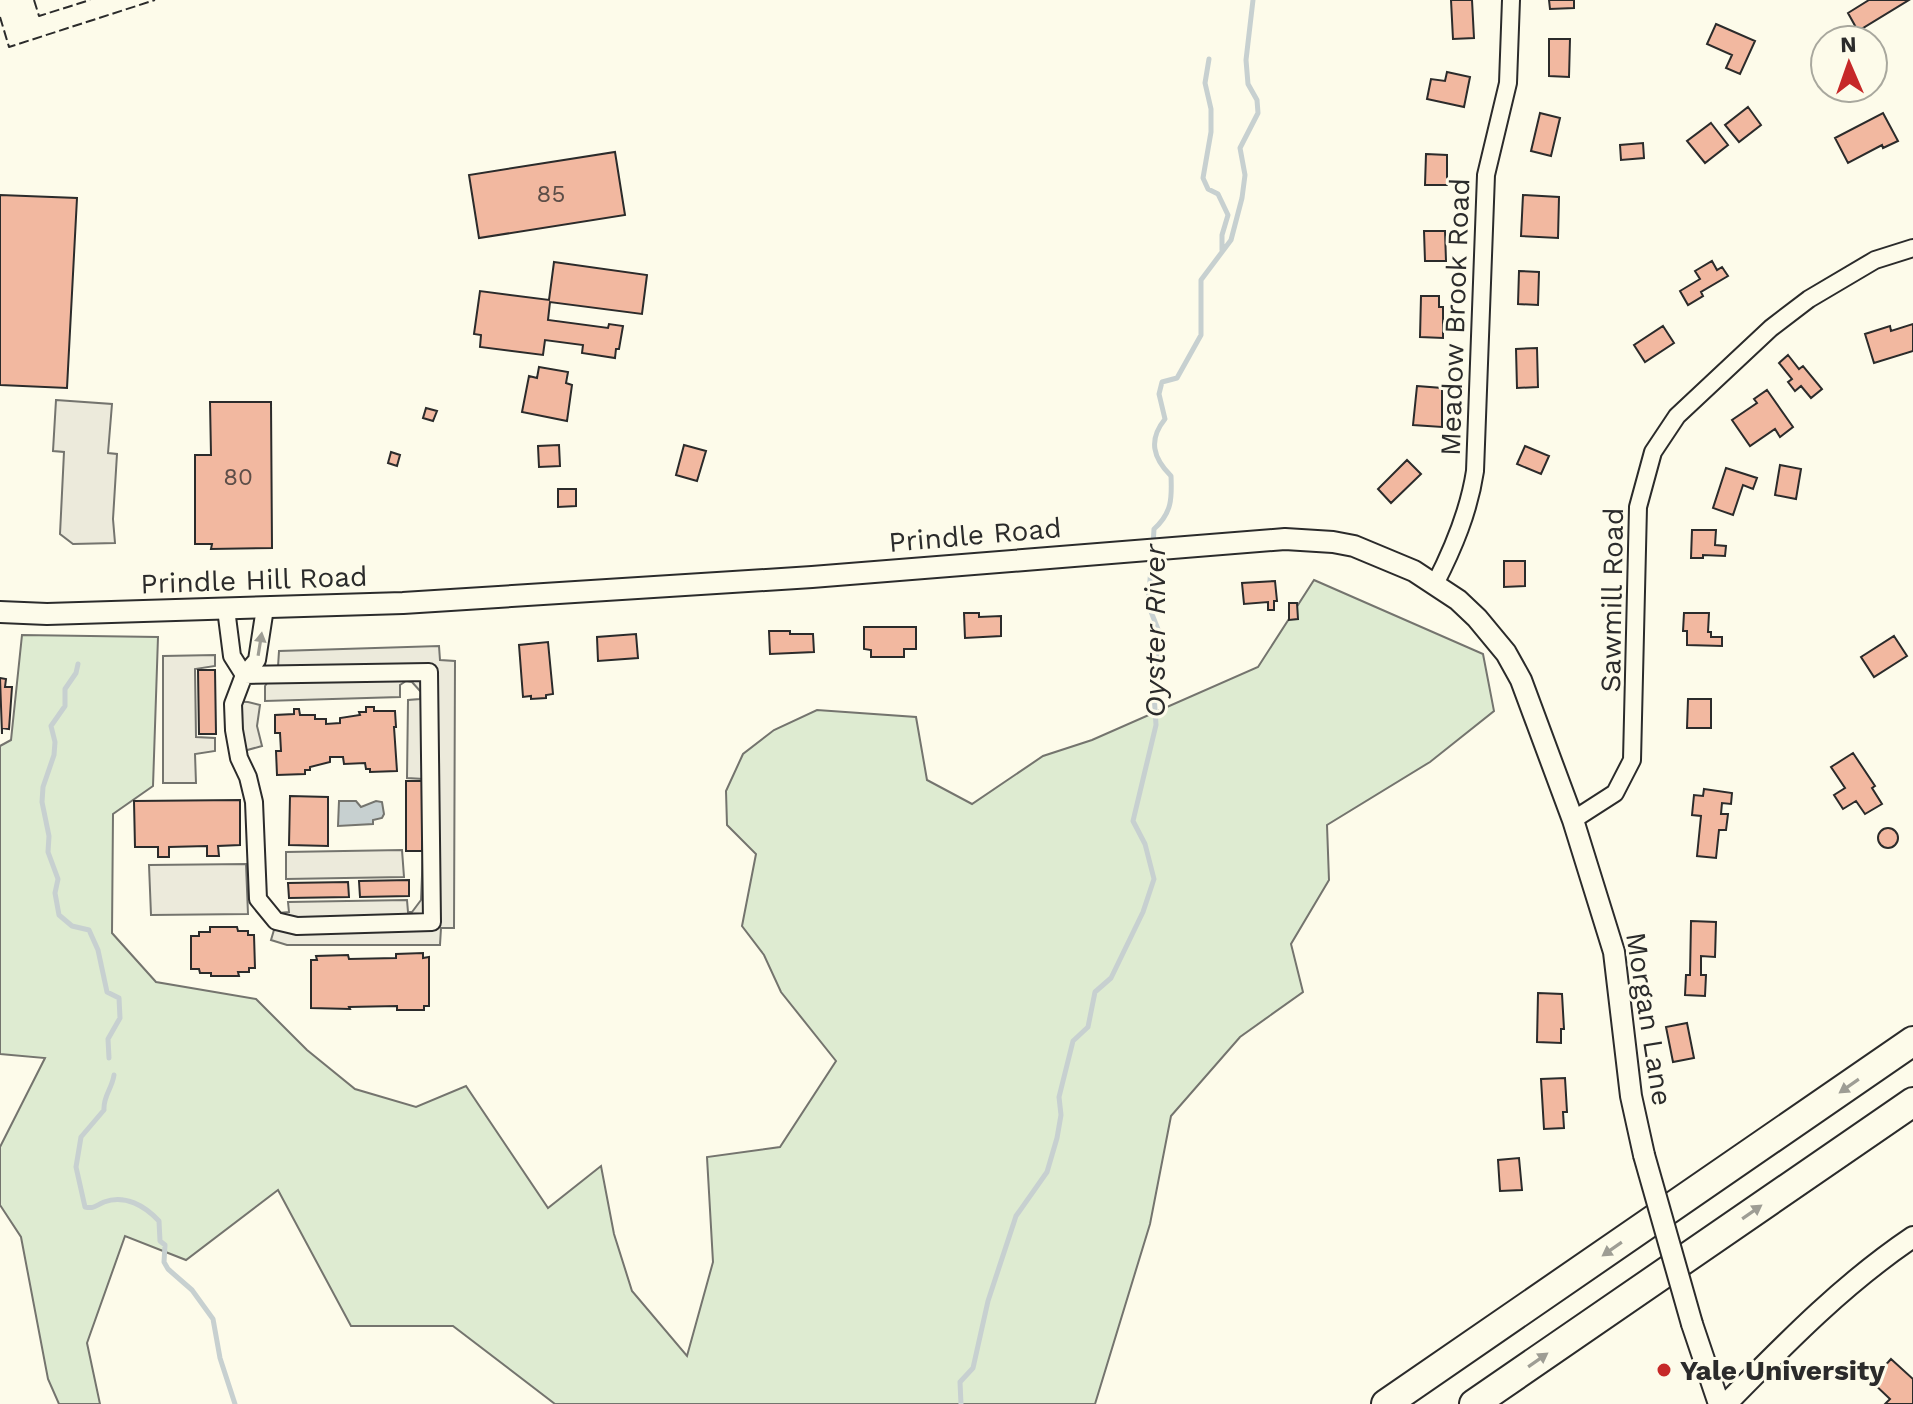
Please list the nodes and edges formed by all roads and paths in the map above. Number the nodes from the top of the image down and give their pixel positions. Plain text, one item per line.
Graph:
1 (1511, 0) edge
2 (1913, 248) edge
3 (1435, 584) junction
4 (510, 596) joint
5 (265, 608) junction
6 (226, 609) junction
7 (0, 612) edge
8 (244, 675) junction
9 (1573, 820) junction
10 (1913, 1041) edge
11 (1913, 1102) edge
12 (1913, 1237) edge
13 (1386, 1404) edge
14 (1474, 1404) edge
15 (1719, 1404) edge
16 (1726, 1404) edge

1 - 3 street, Meadow Brook Road
2 - 9 street, Sawmill Road
3 - 4 street, Prindle Road
3 - 9 street, Morgan Lane
4 - 5 street, Prindle Hill Road
5 - 6 street, Prindle Hill Road
8 -> 5 street
6 - 7 street, Prindle Hill Road
6 - 8 street
8 - 8 street
9 - 15 street, Morgan Lane, bridge
10 -> 13 highway
14 -> 11 highway
12 - 16 street

